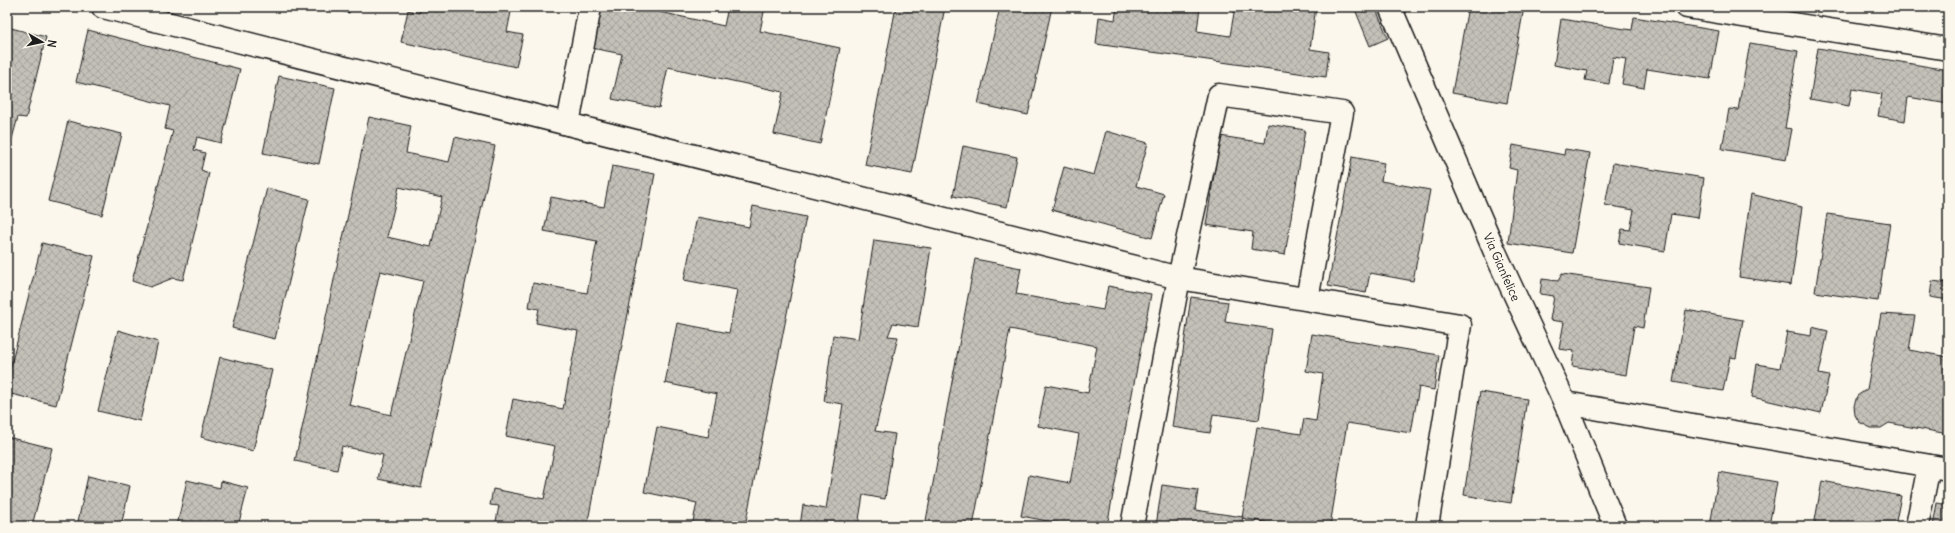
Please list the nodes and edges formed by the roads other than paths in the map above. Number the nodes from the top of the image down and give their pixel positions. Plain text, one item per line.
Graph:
1 (103, 7) edge
2 (590, 7) edge
3 (1390, 7) edge
4 (1687, 7) edge
5 (1948, 50) edge
6 (568, 124) junction
7 (1179, 278) junction
8 (1307, 299) junction
9 (1565, 403) junction
10 (1939, 467) edge
11 (1132, 526) edge
12 (1428, 526) edge
13 (1615, 526) edge
14 (1917, 526) edge

1 - 6 street
2 - 6 street
3 - 9 street, Via Gianfelice
4 - 5 street
6 - 7 street
7 - 8 street
7 - 8 street
7 - 11 street
8 - 12 street
9 - 10 street
9 - 13 street, Via Gianfelice
10 - 14 street

